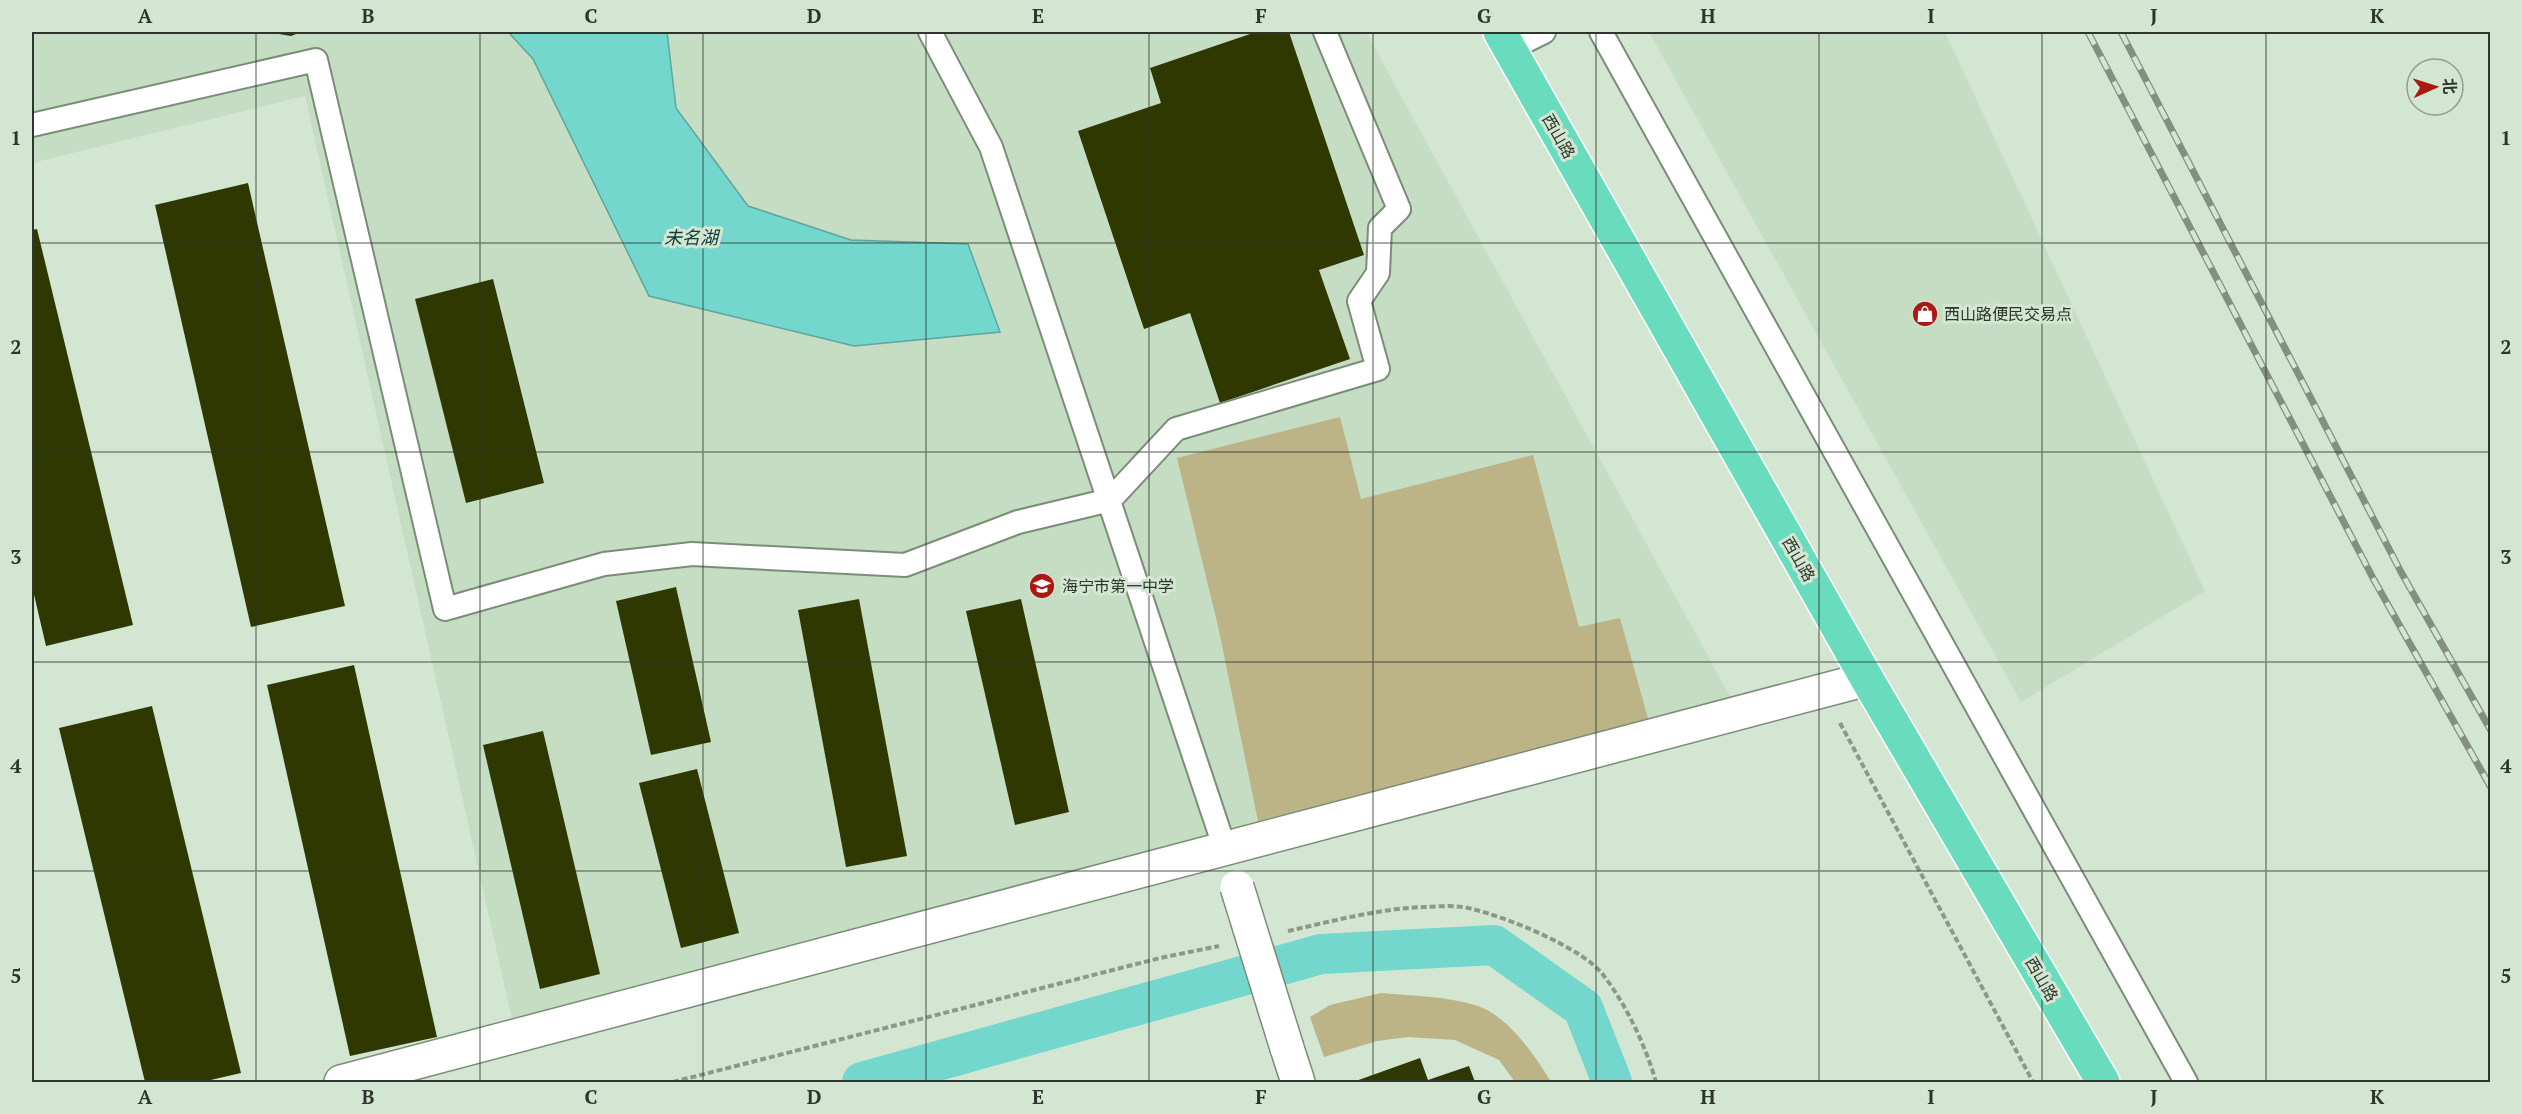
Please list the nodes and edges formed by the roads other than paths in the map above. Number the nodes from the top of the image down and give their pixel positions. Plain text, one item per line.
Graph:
1 (930, 32) edge
2 (1325, 32) edge
3 (1544, 32) edge
4 (1601, 32) edge
5 (1505, 40) edge
6 (32, 125) edge
7 (1110, 500) junction
8 (1867, 679) junction
9 (1225, 849) junction
10 (341, 1083) edge
11 (1298, 1083) edge
12 (2103, 1083) edge
13 (2186, 1083) edge

1 - 7 lane
2 - 7 lane
3 - 5 lane
4 - 13 lane
5 - 8 main road, 西山路
6 - 7 lane
7 - 9 lane
8 - 9 street
8 - 12 main road, 西山路
9 - 10 street
9 - 11 street, bridge

